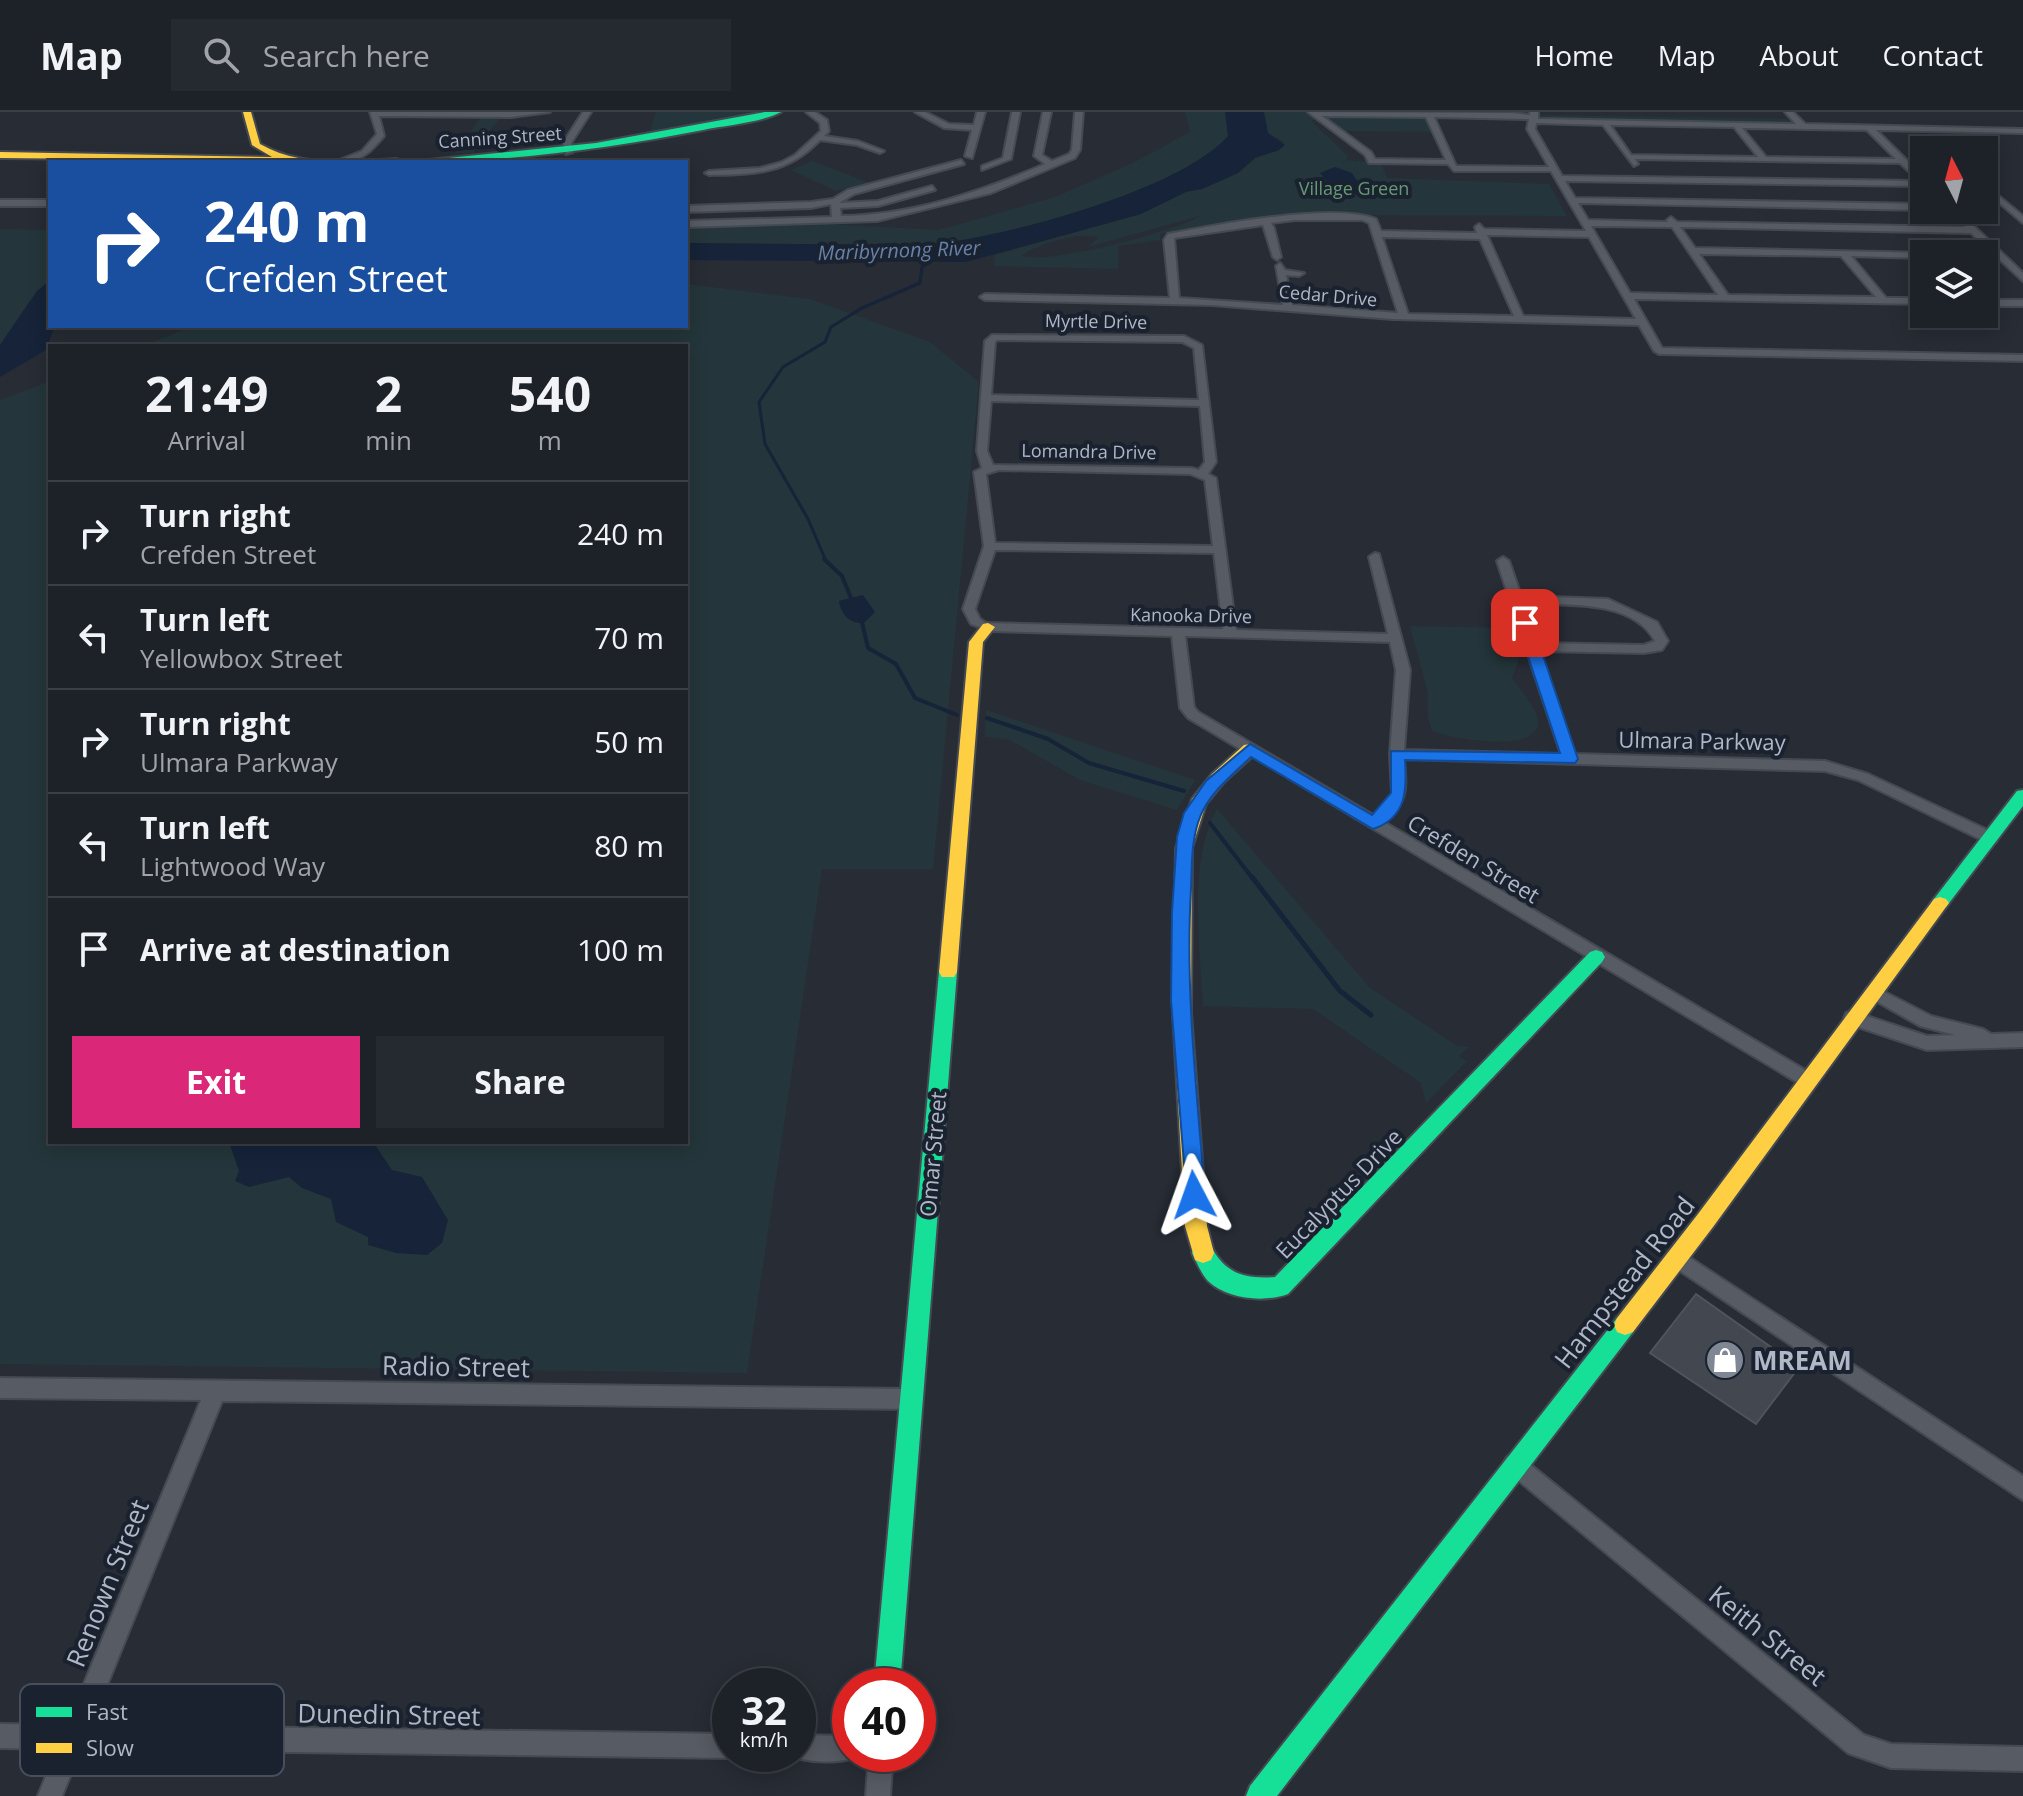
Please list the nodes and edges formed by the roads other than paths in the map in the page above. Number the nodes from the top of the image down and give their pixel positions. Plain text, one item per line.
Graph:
1 (247, 112) edge
2 (546, 112) edge
3 (587, 112) edge
4 (777, 112) edge
5 (810, 112) edge
6 (919, 112) edge
7 (944, 112) edge
8 (981, 112) edge
9 (1016, 112) edge
10 (1047, 112) edge
11 (1079, 112) edge
12 (1789, 112) edge
13 (374, 113) edge
14 (1313, 113) edge
15 (1428, 113) edge
16 (1534, 115) edge
17 (935, 120) junction
18 (1606, 124) junction
19 (947, 126) junction
20 (1737, 126) junction
21 (1803, 127) junction
22 (977, 128) junction
23 (1869, 128) junction
24 (2023, 131) edge
25 (934, 133) dead end
26 (819, 138) junction
27 (260, 148) junction
28 (880, 151) dead end
29 (569, 152) junction
30 (0, 155) edge
31 (367, 157) edge
32 (1629, 157) junction
33 (216, 158) junction
34 (1764, 159) junction
35 (296, 160) joint
36 (466, 160) edge
37 (968, 160) junction
38 (1903, 161) junction
39 (1052, 165) junction
40 (1453, 167) junction
41 (985, 168) junction
42 (1910, 168) edge
43 (709, 173) dead end
44 (1557, 174) junction
45 (1010, 179) junction
46 (1643, 179) junction
47 (1783, 182) junction
48 (1910, 183) edge
49 (932, 188) dead end
50 (1998, 198) edge
51 (1572, 200) junction
52 (1659, 201) junction
53 (0, 203) edge
54 (48, 203) edge
55 (836, 204) junction
56 (1802, 204) junction
57 (1910, 206) edge
58 (1998, 208) edge
59 (2009, 208) junction
60 (2023, 208) edge
61 (688, 209) edge
62 (717, 209) junction
63 (837, 219) junction
64 (2023, 220) edge
65 (1265, 222) junction
66 (713, 223) junction
67 (1585, 223) junction
68 (688, 224) edge
69 (1967, 224) edge
70 (1675, 225) junction
71 (1822, 227) junction
72 (1973, 230) junction
73 (1481, 231) junction
74 (1377, 234) junction
75 (1592, 234) junction
76 (1693, 251) junction
77 (1844, 254) junction
78 (1910, 255) edge
79 (2000, 257) joint
80 (1279, 265) junction
81 (1299, 273) dead end
82 (2023, 278) edge
83 (1627, 296) junction
84 (985, 297) dead end
85 (1725, 298) junction
86 (1175, 300) junction
87 (1884, 301) junction
88 (1910, 301) edge
89 (1998, 303) edge
90 (2023, 303) edge
91 (1288, 308) junction
92 (1404, 316) junction
93 (1520, 320) junction
94 (1642, 322) junction
95 (2023, 358) edge
96 (986, 398) junction
97 (1205, 403) junction
98 (988, 468) junction
99 (1203, 473) junction
100 (990, 546) junction
101 (1220, 550) junction
102 (1375, 557) dead end
103 (1503, 561) dead end
104 (1517, 600) junction
105 (988, 627) junction
106 (1178, 633) junction
107 (1230, 634) junction
108 (1394, 638) junction
109 (1533, 647) junction
110 (1250, 749) junction
111 (1397, 754) junction
112 (1570, 759) junction
113 (2023, 795) edge
114 (1373, 823) junction
115 (1991, 838) junction
116 (1596, 957) junction
117 (1873, 992) junction
118 (1852, 1018) junction
119 (2018, 1040) edge
120 (1806, 1079) junction
121 (1678, 1259) junction
122 (0, 1388) edge
123 (215, 1392) junction
124 (912, 1399) junction
125 (1514, 1464) junction
126 (2023, 1489) edge
127 (889, 1668) edge
128 (96, 1684) edge
129 (0, 1736) edge
130 (20, 1736) edge
131 (284, 1740) edge
132 (712, 1746) edge
133 (2023, 1759) edge
134 (880, 1772) edge
135 (58, 1776) edge
136 (50, 1796) edge
137 (878, 1796) edge
138 (1260, 1796) edge

1 - 27 street
2 - 13 street
3 - 29 street
4 - 29 street, Canning Street
5 - 26 street
6 - 17 street
7 - 17 street
8 - 22 street
9 - 41 street
10 - 39 street
11 - 39 street
12 - 21 street
13 - 31 street
14 - 15 street
14 - 40 street
15 - 16 street
15 - 40 street
16 - 18 street
16 - 44 street
17 - 19 street
18 - 20 street
18 - 32 street
19 - 22 street
19 - 25 street
20 - 21 street
20 - 34 street
21 - 23 street
22 - 37 street
23 - 24 street
23 - 38 street
26 - 28 street
26 - 43 street
27 - 33 street
27 - 35 street
29 - 36 street, Canning Street
30 - 33 street
32 - 34 street
32 - 46 street
33 - 35 street
34 - 38 street
37 - 41 street
37 - 55 street
38 - 42 street
39 - 45 street
40 - 44 street
41 - 45 street
44 - 46 street
44 - 51 street
45 - 63 street
46 - 47 street
46 - 52 street
47 - 48 street
47 - 56 street
49 - 55 street
50 - 59 street
51 - 52 street
51 - 67 street
52 - 56 street
52 - 70 street
53 - 54 street
55 - 62 street
55 - 63 street
56 - 57 street
56 - 71 street
58 - 59 street
59 - 60 street
59 - 64 street
61 - 62 street
62 - 66 street
63 - 66 street
65 - 74 street
65 - 80 street
65 - 86 street
66 - 68 street
67 - 70 street
67 - 75 street
69 - 72 street
70 - 71 street
70 - 76 street
71 - 72 street
72 - 79 street
73 - 74 street
73 - 75 street
73 - 93 street
74 - 92 street
75 - 83 street
76 - 77 street
76 - 85 street
77 - 78 street
77 - 87 street
79 - 82 street
80 - 81 street
80 - 91 street
83 - 85 street
83 - 94 street
84 - 86 street, Cedar Drive
85 - 87 street
86 - 91 street, Cedar Drive
87 - 88 street
89 - 90 street
91 - 92 street, Cedar Drive
92 - 93 street, Cedar Drive
93 - 94 street, Cedar Drive
94 - 95 street
96 - 97 street
96 - 97 street, Myrtle Drive
96 - 98 street, Myrtle Drive
97 - 99 street, Myrtle Drive
98 - 99 street, Lomandra Drive
98 - 100 street
99 - 101 street
100 - 101 street
100 - 105 street
101 - 107 street
102 - 108 street
103 - 104 street
104 - 109 street
104 - 109 street
105 - 106 street, Kanooka Drive
105 - 124 street, Omar Street
106 - 107 street, Kanooka Drive
106 - 110 street, Crefden Street
107 - 108 street, Kanooka Drive
108 - 111 street
109 - 112 street
110 - 114 street, Crefden Street
110 - 116 street, Eucalyptus Drive
111 - 112 street, Ulmara Parkway
111 - 114 street
112 - 115 street, Ulmara Parkway
113 - 115 street, Hampstead Road
114 - 116 street, Crefden Street
115 - 117 street, Hampstead Road
116 - 120 street, Crefden Street
117 - 118 street, Hampstead Road
117 - 119 street
118 - 119 street
118 - 120 street, Hampstead Road
120 - 121 street, Hampstead Road
121 - 125 street, Hampstead Road
121 - 126 street
122 - 123 street, Radio Street
123 - 124 street, Radio Street
123 - 128 street, Renown Street
124 - 127 street, Omar Street
125 - 133 street, Keith Street
125 - 138 street, Hampstead Road
129 - 130 street, Dunedin Street
131 - 132 street, Dunedin Street
134 - 137 street
135 - 136 street, Renown Street

